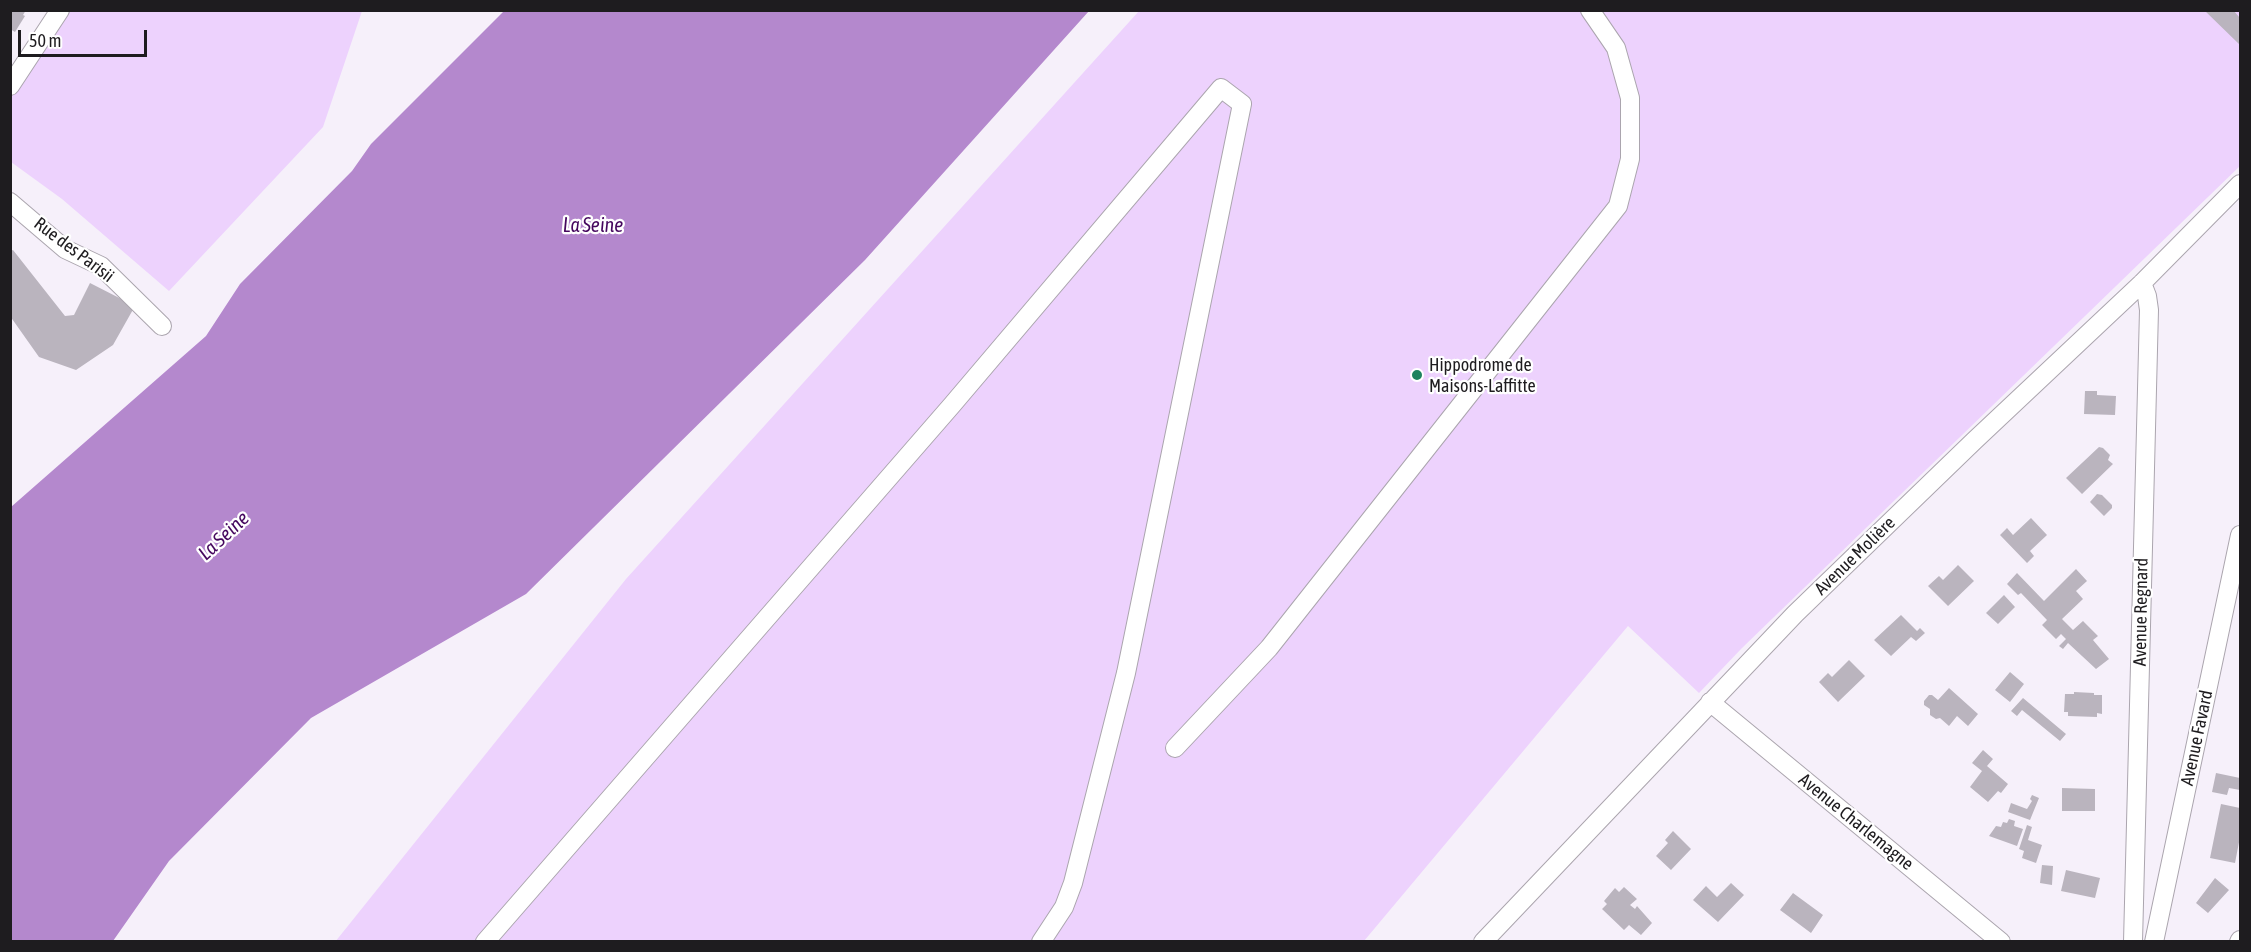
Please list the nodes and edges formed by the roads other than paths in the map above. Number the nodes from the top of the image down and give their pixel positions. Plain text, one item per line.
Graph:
1 (60, 10) edge
2 (1590, 10) edge
3 (10, 86) edge
4 (2241, 183) edge
5 (10, 202) edge
6 (2142, 283) junction
7 (162, 326) dead end
8 (2241, 535) edge
9 (1710, 702) junction
10 (1175, 748) dead end
11 (484, 942) edge
12 (1041, 942) edge
13 (1484, 942) edge
14 (2001, 942) edge
15 (2133, 942) edge
16 (2154, 942) edge

1 - 3 street
2 - 10 street
4 - 6 street, Avenue Molière
5 - 7 street, Rue des Parisii
6 - 9 street, Avenue Molière
6 - 15 street, Avenue Regnard
8 - 16 street, Avenue Favard
9 - 13 street, Avenue Molière
9 - 14 street, Avenue Charlemagne
11 - 12 street

